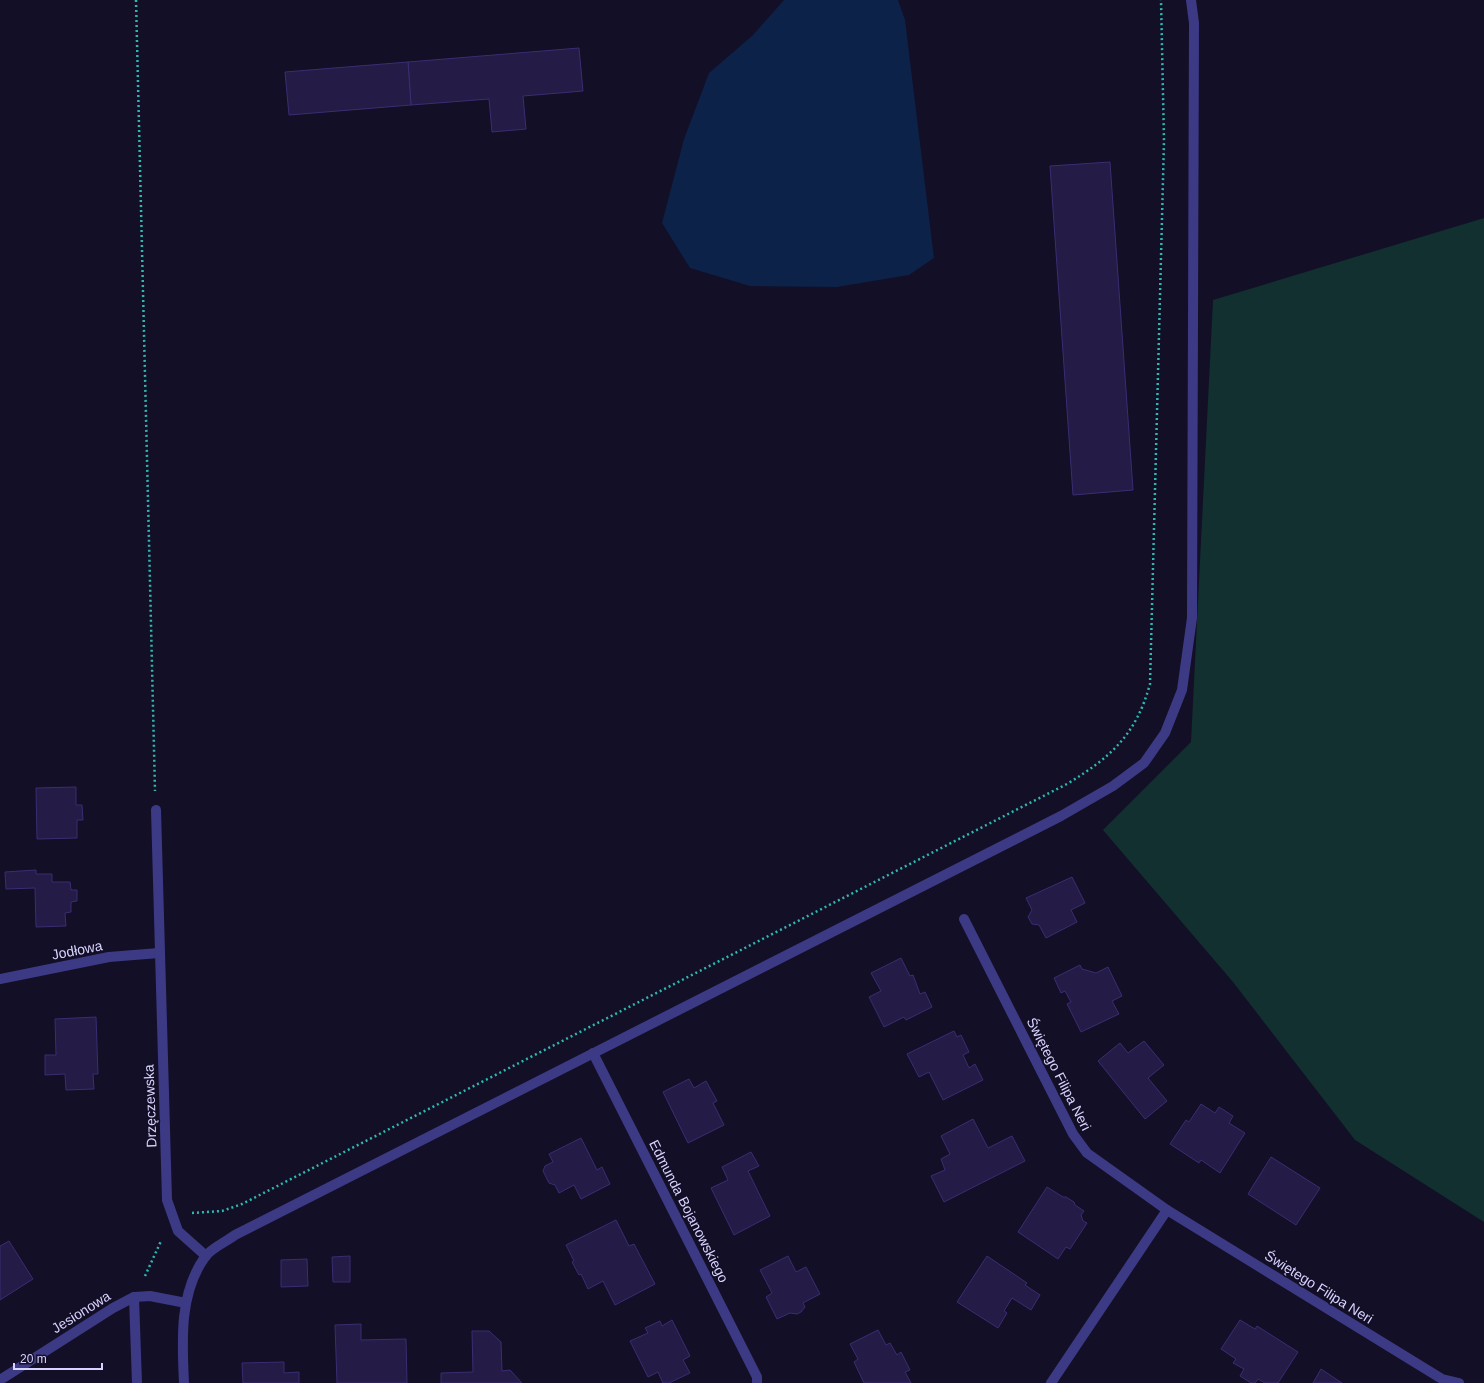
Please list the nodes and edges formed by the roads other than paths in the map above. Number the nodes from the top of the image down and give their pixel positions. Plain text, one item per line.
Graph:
1 (1191, 0) edge
2 (156, 810) road end
3 (964, 919) dead end
4 (159, 953) junction
5 (0, 979) edge
6 (594, 1053) junction
7 (1167, 1210) junction
8 (206, 1256) junction
9 (134, 1297) junction
10 (186, 1303) junction
11 (0, 1380) edge
12 (137, 1383) edge
13 (184, 1383) edge
14 (757, 1383) edge
15 (1051, 1383) edge
16 (1459, 1383) edge

1 - 6 street
2 - 4 street, Drzęczewska
3 - 7 street, Świętego Filipa Neri
4 - 5 street, Jodłowa
4 - 8 street, Drzęczewska
6 - 8 street
6 - 14 street, Edmunda Bojanowskiego
7 - 15 street
7 - 16 street, Świętego Filipa Neri
8 - 10 street
9 - 10 street, Jesionowa
9 - 11 street, Jesionowa
9 - 12 street
10 - 13 street

